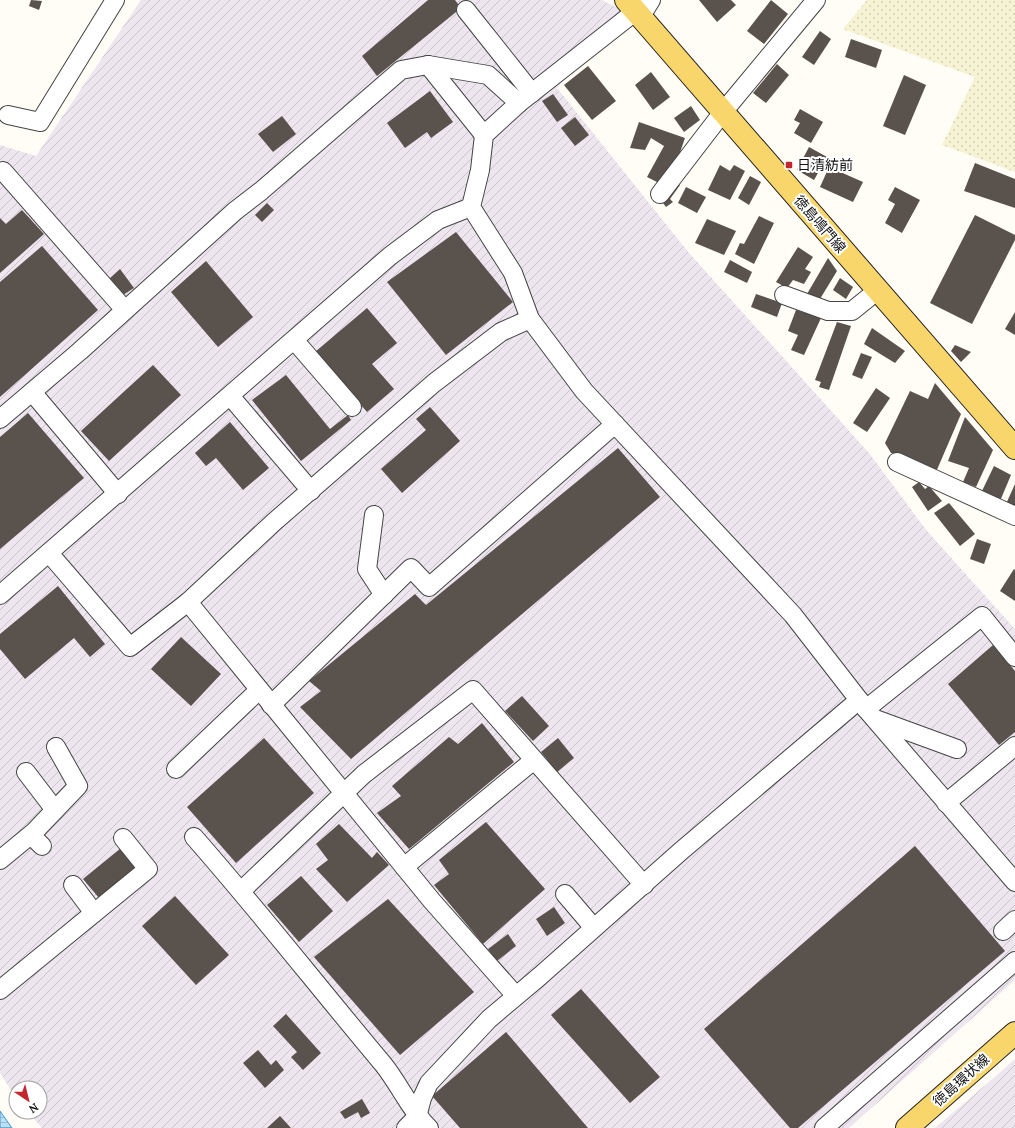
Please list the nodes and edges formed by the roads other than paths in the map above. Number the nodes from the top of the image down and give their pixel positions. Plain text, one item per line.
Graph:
1 (115, 0) edge
2 (816, 0) edge
3 (638, 7) edge
4 (466, 10) dead end
5 (428, 65) junction
6 (526, 98) junction
7 (723, 112) junction
8 (8, 115) dead end
9 (484, 135) junction
10 (3, 171) dead end
11 (660, 194) dead end
12 (471, 207) junction
13 (878, 290) junction
14 (784, 295) dead end
15 (125, 310) junction
16 (530, 319) junction
17 (295, 341) junction
18 (32, 392) junction
19 (231, 396) junction
20 (352, 406) dead end
21 (0, 419) edge
22 (615, 424) junction
23 (1015, 448) edge
24 (897, 462) dead end
25 (311, 491) junction
26 (118, 494) junction
27 (374, 515) dead end
28 (1015, 516) edge
29 (49, 553) junction
30 (0, 595) edge
31 (384, 595) junction
32 (188, 602) junction
33 (1015, 657) edge
34 (259, 690) junction
35 (271, 705) junction
36 (866, 709) junction
37 (1015, 746) edge
38 (56, 747) dead end
39 (957, 749) dead end
40 (534, 760) junction
41 (176, 769) dead end
42 (26, 772) dead end
43 (344, 794) junction
44 (946, 803) junction
45 (55, 810) junction
46 (194, 837) dead end
47 (123, 838) dead end
48 (0, 860) edge
49 (404, 867) junction
50 (1015, 882) edge
51 (73, 885) dead end
52 (644, 885) junction
53 (241, 891) junction
54 (565, 894) dead end
55 (94, 912) junction
56 (594, 928) junction
57 (1015, 961) edge
58 (0, 990) edge
59 (516, 996) junction
60 (1015, 1033) edge
61 (418, 1124) edge
62 (824, 1128) edge
63 (907, 1128) edge

1 - 8 street
2 - 7 street
3 - 6 street
3 - 7 main road, 徳島鳴門線
4 - 6 street
5 - 6 street
5 - 9 street
5 - 15 street
6 - 9 street
7 - 11 street
7 - 13 main road, 徳島鳴門線
9 - 12 street
10 - 15 street
12 - 16 street
12 - 17 street
13 - 14 street
13 - 23 main road, 徳島鳴門線
15 - 18 street
16 - 22 street
16 - 25 street
17 - 19 street
17 - 20 street
18 - 21 street
18 - 26 street
19 - 25 street
19 - 26 street
22 - 31 street
22 - 36 street
24 - 28 street
25 - 32 street
26 - 29 street
27 - 31 street
29 - 30 street
29 - 32 street
31 - 35 street
32 - 34 street
33 - 36 street
34 - 35 street
34 - 41 street
35 - 43 street
36 - 39 street
36 - 44 street
36 - 52 street
37 - 44 street
38 - 45 street
40 - 43 street
40 - 49 street
40 - 52 street
42 - 45 street
43 - 49 street
43 - 53 street
44 - 50 street
45 - 48 street
46 - 53 street
47 - 55 street
49 - 59 street
51 - 55 street
52 - 56 street
53 - 61 street
54 - 56 street
55 - 58 street
56 - 59 street
57 - 62 street
59 - 61 street
60 - 63 main road, 徳島環状線

